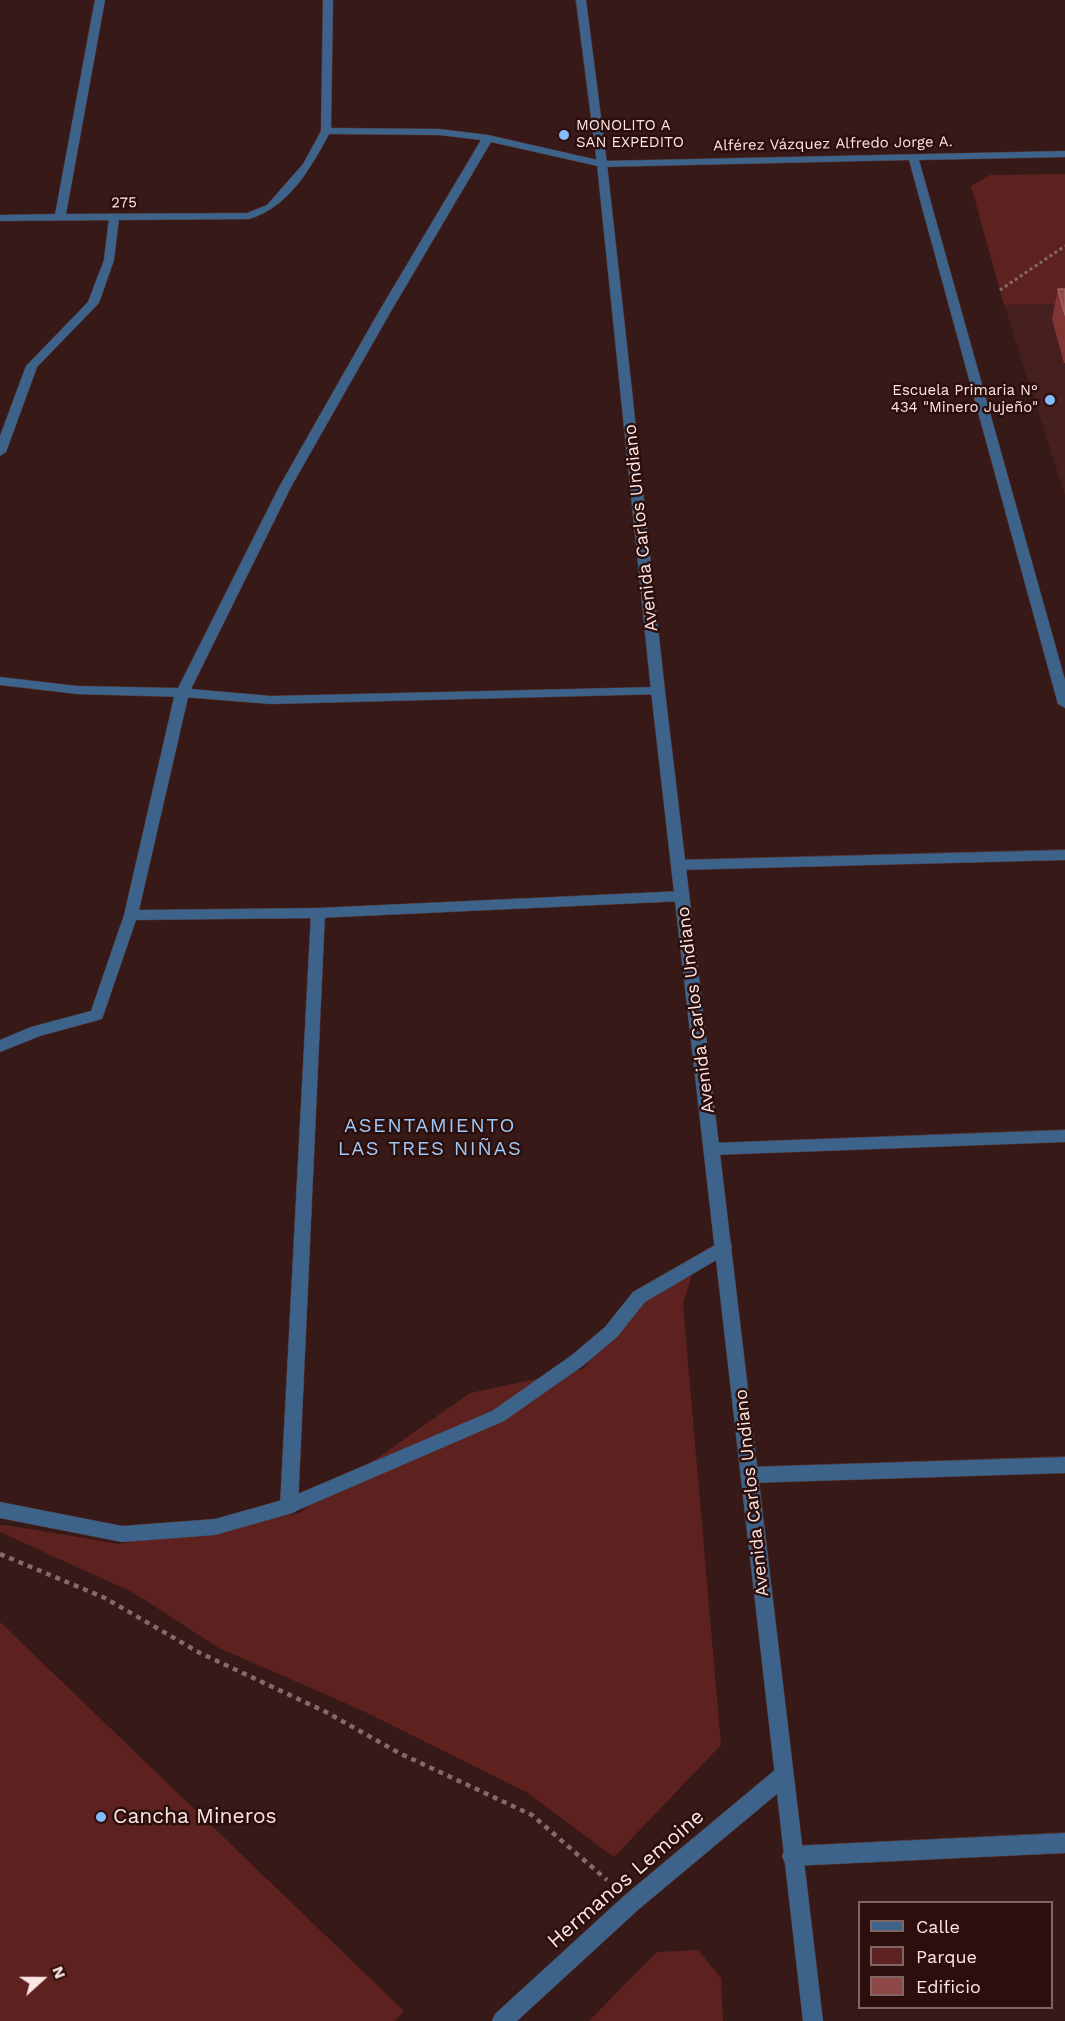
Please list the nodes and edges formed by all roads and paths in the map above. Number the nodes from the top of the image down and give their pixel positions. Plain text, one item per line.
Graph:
1 (100, 0) edge
2 (328, 0) edge
3 (581, 0) edge
4 (326, 131) junction
5 (488, 138) junction
6 (1065, 154) edge
7 (913, 157) junction
8 (602, 164) junction
9 (0, 218) edge
10 (60, 218) junction
11 (114, 218) junction
12 (1065, 246) edge
13 (1000, 290) dead end
14 (0, 452) edge
15 (0, 681) edge
16 (658, 692) junction
17 (182, 693) junction
18 (1065, 704) edge
19 (1065, 855) edge
20 (679, 865) junction
21 (683, 896) junction
22 (318, 913) junction
23 (130, 915) junction
24 (0, 1046) edge
25 (1065, 1136) edge
26 (713, 1149) junction
27 (724, 1247) junction
28 (1065, 1465) edge
29 (750, 1475) junction
30 (289, 1506) junction
31 (0, 1510) edge
32 (0, 1554) edge
33 (783, 1776) junction
34 (1065, 1843) edge
35 (792, 1856) junction
36 (632, 1902) junction
37 (502, 2021) edge
38 (813, 2021) edge

1 - 10 street
2 - 4 street
3 - 8 street, Avenida Carlos Undiano
4 - 5 street, Alférez Vázquez Alfredo Jorge A.
4 - 11 street, 275
5 - 8 street, Alférez Vázquez Alfredo Jorge A.
5 - 17 street
6 - 7 street, Alférez Vázquez Alfredo Jorge A.
7 - 8 street, Alférez Vázquez Alfredo Jorge A.
7 - 18 street
8 - 16 street, Avenida Carlos Undiano
9 - 10 street, 275
10 - 11 street, 275
11 - 14 street
12 - 13 path
15 - 17 street
16 - 17 street
16 - 20 street, Avenida Carlos Undiano
17 - 23 street
19 - 20 street
20 - 21 street, Avenida Carlos Undiano
21 - 22 street
21 - 26 street, Avenida Carlos Undiano
22 - 23 street
22 - 30 street
23 - 24 street
25 - 26 street
26 - 27 street, Avenida Carlos Undiano
27 - 29 street, Avenida Carlos Undiano
27 - 30 street
28 - 29 street
29 - 33 street, Avenida Carlos Undiano
30 - 31 street
32 - 36 path
33 - 35 street, Avenida Carlos Undiano
33 - 36 street, Hermanos Lemoine
34 - 35 street
35 - 38 street, Avenida Carlos Undiano
36 - 37 street, Hermanos Lemoine

